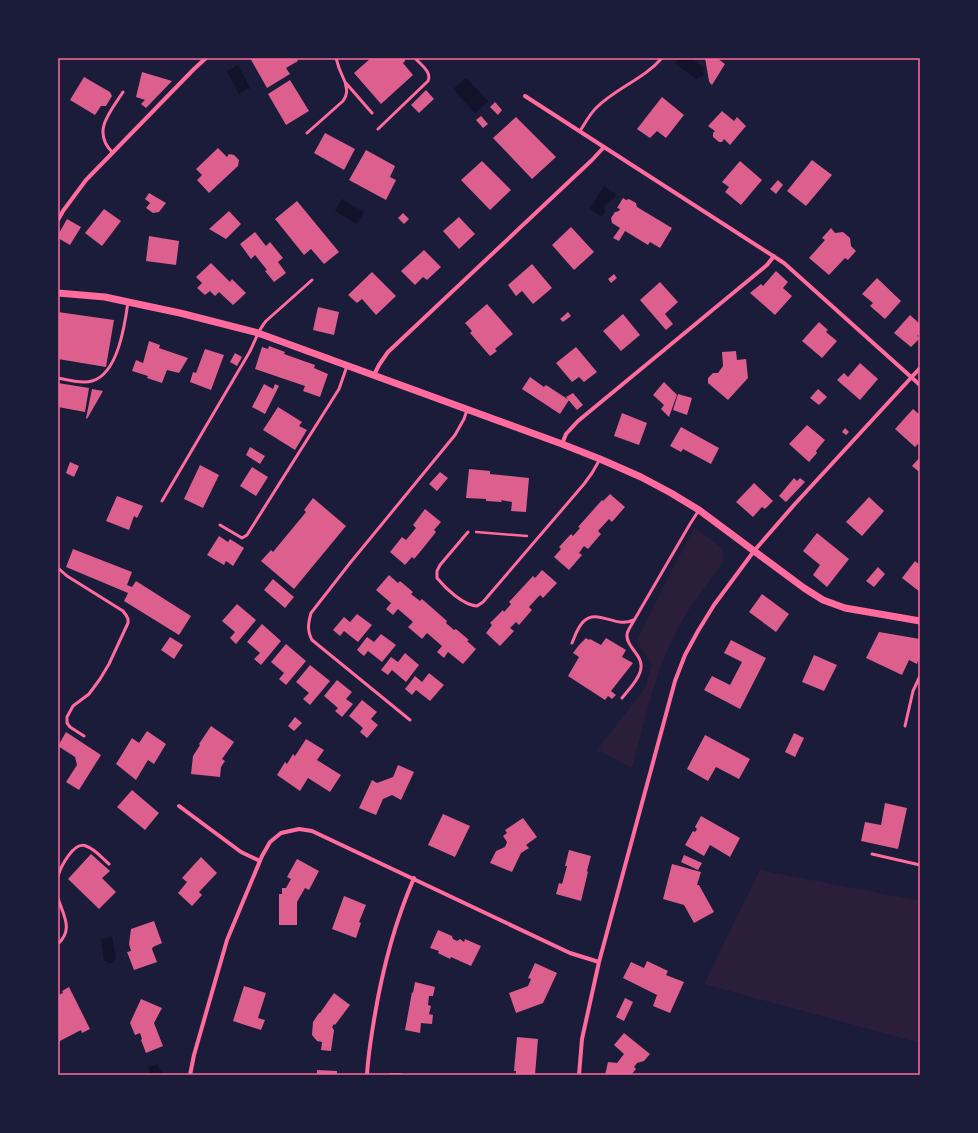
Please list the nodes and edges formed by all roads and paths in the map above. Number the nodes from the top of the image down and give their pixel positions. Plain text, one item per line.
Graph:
1 (206, 58) edge
2 (336, 58) edge
3 (415, 58) edge
4 (662, 58) edge
5 (345, 82) junction
6 (123, 92) dead end
7 (525, 96) dead end
8 (372, 113) dead end
9 (378, 129) dead end
10 (580, 131) junction
11 (307, 133) dead end
12 (604, 147) junction
13 (113, 153) junction
14 (58, 220) edge
15 (774, 256) junction
16 (312, 280) dead end
17 (58, 293) edge
18 (128, 302) junction
19 (258, 333) junction
20 (347, 366) junction
21 (920, 368) edge
22 (374, 375) junction
23 (911, 377) junction
24 (58, 378) edge
25 (920, 385) edge
26 (468, 409) junction
27 (562, 444) junction
28 (600, 459) junction
29 (162, 501) dead end
30 (699, 510) junction
31 (220, 525) dead end
32 (468, 532) joint
33 (539, 536) junction
34 (754, 551) junction
35 (58, 568) edge
36 (635, 619) junction
37 (920, 621) edge
38 (572, 643) dead end
39 (920, 676) edge
40 (622, 698) dead end
41 (410, 720) dead end
42 (905, 726) dead end
43 (84, 736) dead end
44 (179, 806) dead end
45 (872, 854) dead end
46 (260, 861) junction
47 (109, 864) dead end
48 (920, 866) edge
49 (58, 876) edge
50 (414, 878) junction
51 (58, 898) edge
52 (58, 944) edge
53 (599, 962) junction
54 (190, 1075) edge
55 (367, 1075) edge
56 (579, 1075) edge

1 - 13 street
2 - 5 lane
3 - 9 lane
4 - 10 lane
5 - 8 lane
5 - 11 lane
6 - 13 lane
7 - 10 street
10 - 12 street
12 - 15 street
12 - 22 street
13 - 14 street
15 - 23 street
15 - 27 street
16 - 19 lane
17 - 18 street
18 - 19 street
18 - 24 lane
19 - 20 street
19 - 29 lane
20 - 22 street
20 - 31 lane
21 - 23 street
22 - 26 street
23 - 25 street
23 - 34 street
26 - 27 street
26 - 41 lane
27 - 28 street
28 - 30 street
28 - 33 lane
30 - 34 street
30 - 36 lane
32 - 33 path
32 - 33 lane
34 - 37 street
34 - 53 street
35 - 43 lane
36 - 38 lane
36 - 40 lane
39 - 42 lane
44 - 46 street
45 - 48 lane
46 - 50 street
46 - 54 street
47 - 49 lane
50 - 53 street
50 - 55 street
51 - 52 lane
53 - 56 street

